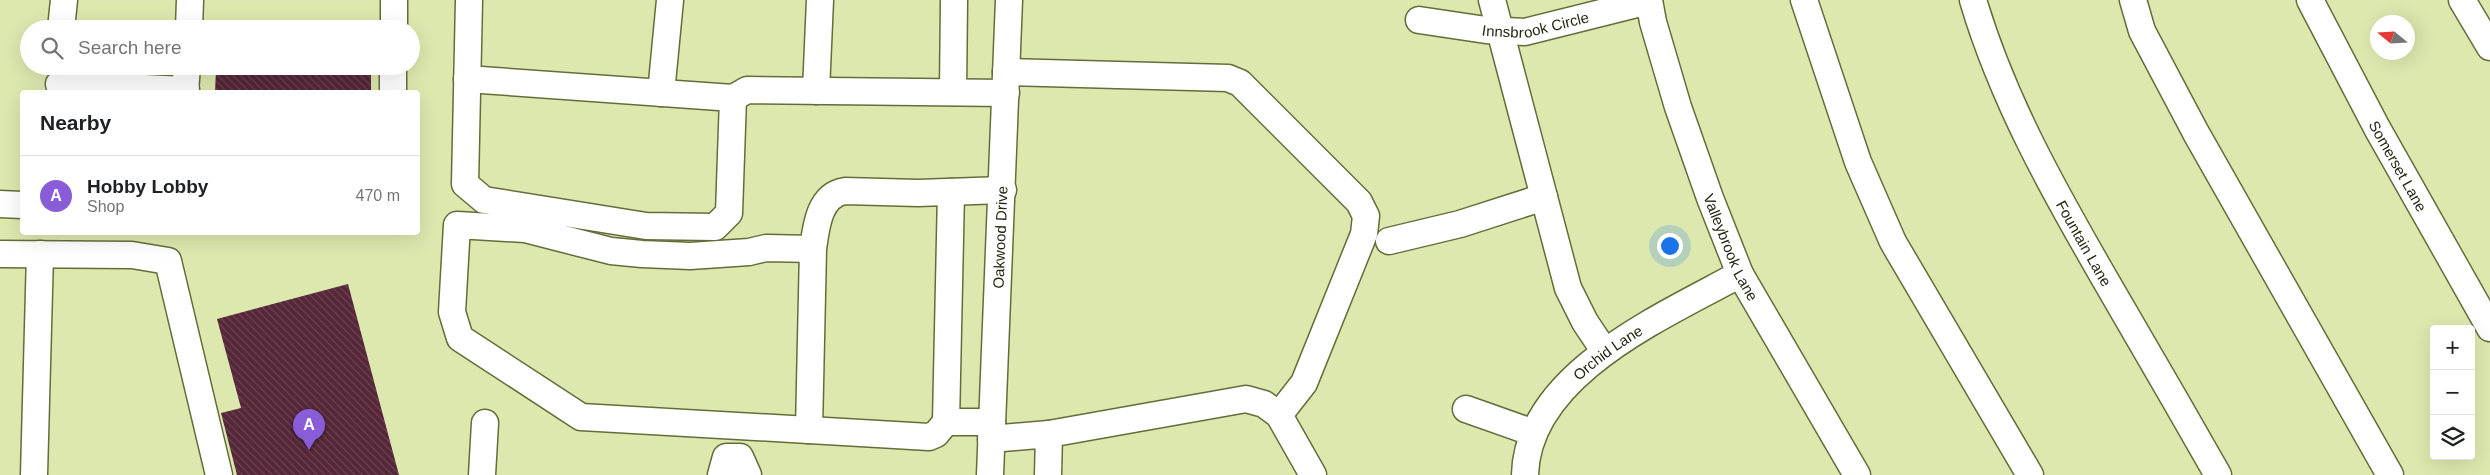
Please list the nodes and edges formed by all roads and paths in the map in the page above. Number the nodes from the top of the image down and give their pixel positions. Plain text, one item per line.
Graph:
1 (64, 0) edge
2 (190, 0) edge
3 (394, 0) edge
4 (469, 0) edge
5 (670, 0) edge
6 (820, 0) edge
7 (954, 0) edge
8 (1009, 0) edge
9 (1492, 0) edge
10 (1649, 0) edge
11 (1804, 0) edge
12 (1973, 0) edge
13 (2133, 0) edge
14 (2310, 0) edge
15 (2462, 0) edge
16 (62, 20) edge
17 (189, 20) edge
18 (394, 20) edge
19 (1419, 20) dead end
20 (1499, 31) junction
21 (2490, 47) edge
22 (393, 75) edge
23 (468, 79) junction
24 (59, 81) edge
25 (186, 83) edge
26 (1006, 83) junction
27 (393, 90) edge
28 (816, 91) junction
29 (953, 92) junction
30 (661, 93) junction
31 (733, 98) junction
32 (1003, 190) junction
33 (951, 192) junction
34 (1544, 197) junction
35 (0, 204) edge
36 (20, 205) edge
37 (1389, 241) dead end
38 (813, 249) junction
39 (0, 254) edge
40 (40, 254) junction
41 (1740, 274) junction
42 (2490, 328) edge
43 (1605, 352) junction
44 (1466, 409) dead end
45 (1279, 415) junction
46 (946, 422) junction
47 (485, 423) dead end
48 (809, 430) junction
49 (992, 431) junction
50 (1534, 433) junction
51 (1049, 434) junction
52 (34, 475) edge
53 (220, 475) edge
54 (482, 475) edge
55 (721, 475) edge
56 (748, 475) edge
57 (990, 475) edge
58 (1048, 475) edge
59 (1313, 475) edge
60 (1525, 475) edge
61 (1857, 475) edge
62 (2030, 475) edge
63 (2218, 475) edge
64 (2390, 475) edge

1 - 16 street
2 - 17 street
3 - 18 street
4 - 23 street
5 - 30 street
6 - 28 street
7 - 29 street
8 - 26 street, Oakwood Drive
9 - 20 street
10 - 20 street, Innsbrook Circle
10 - 41 street, Valleybrook Lane
11 - 62 street
12 - 63 street, Fountain Lane
13 - 64 street
14 - 42 street, Somerset Lane
15 - 21 street
19 - 20 street, Innsbrook Circle
20 - 34 street
22 - 27 street
23 - 30 street
23 - 31 street
24 - 25 street
26 - 29 street
26 - 32 street, Oakwood Drive
26 - 45 street
28 - 29 street
28 - 31 street
30 - 31 street
32 - 33 street
32 - 49 street, Oakwood Drive
33 - 38 street
33 - 46 street
34 - 37 street
34 - 43 street
35 - 36 street
38 - 48 street
38 - 48 street
39 - 40 street
40 - 52 street
40 - 53 street
41 - 43 street, Orchid Lane
41 - 61 street, Valleybrook Lane
43 - 50 street, Orchid Lane
44 - 50 street
45 - 51 street
45 - 59 street
46 - 48 street
46 - 49 street
47 - 54 street
49 - 51 street
49 - 57 street, Oakwood Drive
50 - 60 street, Orchid Lane
51 - 58 street
55 - 56 street

